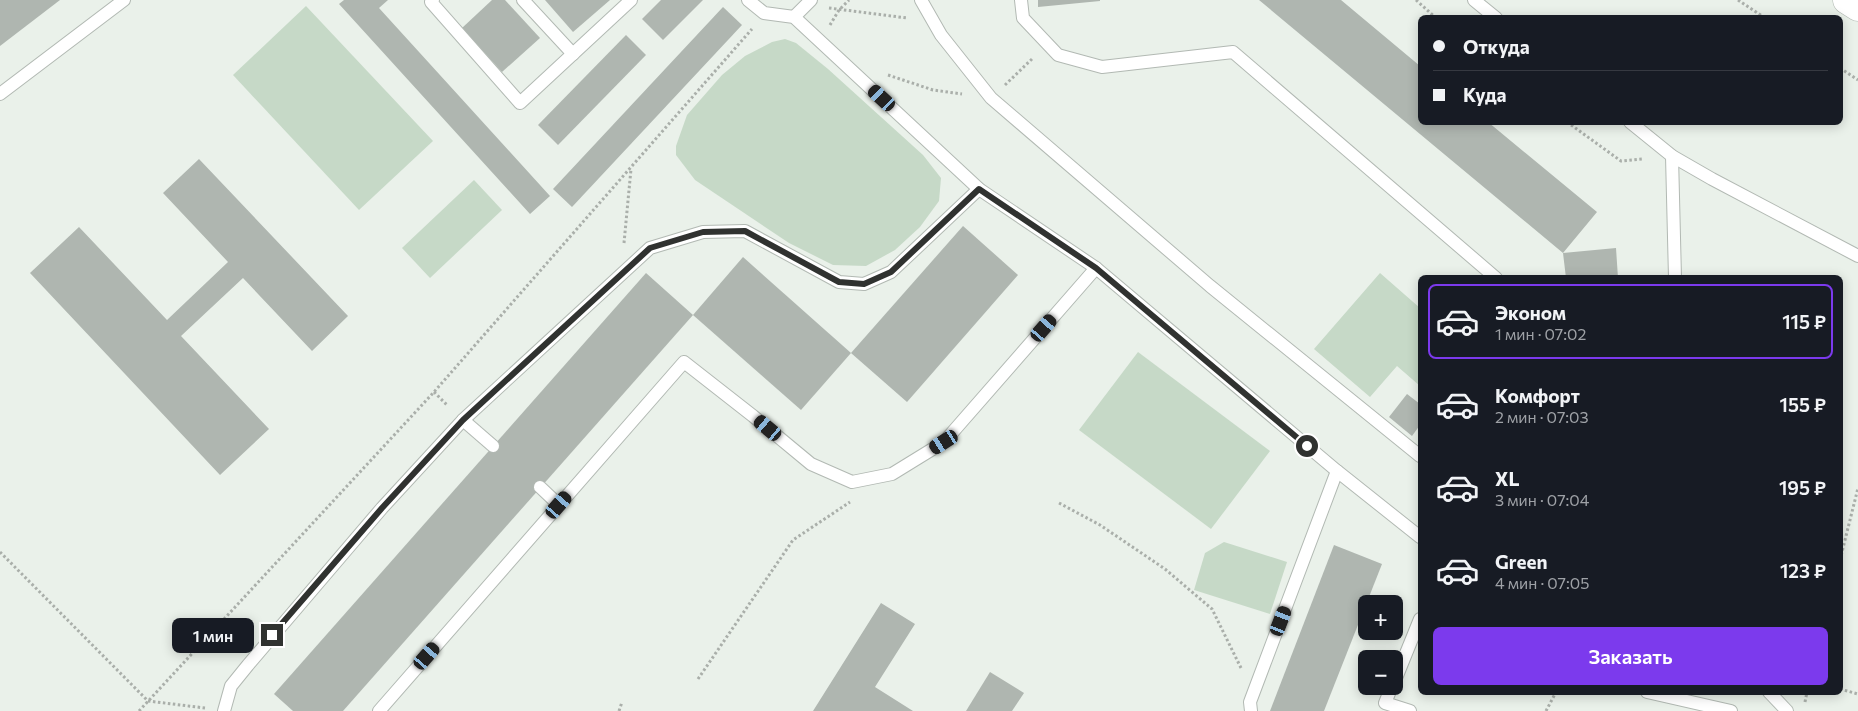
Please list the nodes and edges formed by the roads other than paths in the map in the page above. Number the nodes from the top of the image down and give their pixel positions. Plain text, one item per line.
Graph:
1 (124, 0) edge
2 (433, 0) edge
3 (523, 0) edge
4 (631, 0) edge
5 (748, 0) edge
6 (921, 0) edge
7 (1021, 0) edge
8 (1474, 0) edge
9 (1848, 0) edge
10 (808, 3) edge
11 (1858, 7) edge
12 (1492, 15) edge
13 (794, 17) junction
14 (573, 54) junction
15 (0, 94) edge
16 (1634, 125) edge
17 (1672, 156) junction
18 (979, 189) junction
19 (1858, 256) edge
20 (1096, 268) junction
21 (1493, 275) edge
22 (1675, 275) edge
23 (463, 420) junction
24 (494, 446) dead end
25 (1418, 454) edge
26 (1338, 471) junction
27 (540, 487) dead end
28 (559, 505) junction
29 (1418, 535) edge
30 (1418, 624) edge
31 (1403, 661) edge
32 (1388, 695) edge
33 (1655, 695) edge
34 (1773, 695) edge
35 (1683, 706) edge
36 (223, 710) edge
37 (379, 711) edge
38 (1251, 711) edge
39 (1410, 711) edge
40 (1731, 711) edge
41 (1787, 711) edge

1 - 15 lane
2 - 14 lane
3 - 14 lane
4 - 14 lane
5 - 13 lane
6 - 25 lane
7 - 21 lane
8 - 12 lane
9 - 11 main road
10 - 13 lane
13 - 18 lane
16 - 17 lane
17 - 19 lane
17 - 22 lane
18 - 20 lane
18 - 23 lane
20 - 26 lane
20 - 28 lane
23 - 24 lane
23 - 36 lane
26 - 29 lane
26 - 38 lane
27 - 28 lane
28 - 37 lane
30 - 31 lane
32 - 39 lane
33 - 35 lane
34 - 41 lane
35 - 40 lane

